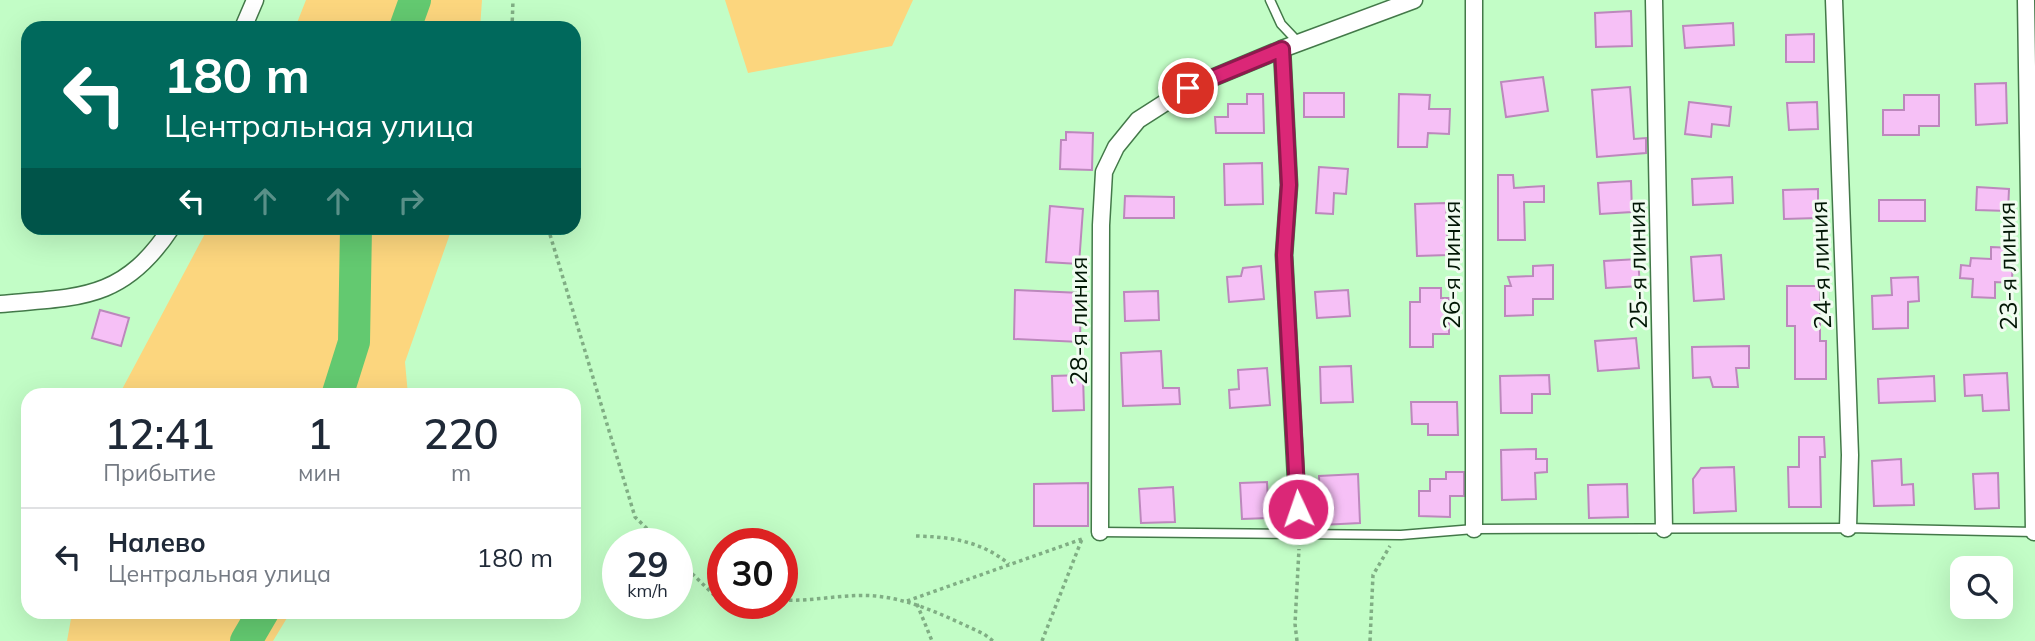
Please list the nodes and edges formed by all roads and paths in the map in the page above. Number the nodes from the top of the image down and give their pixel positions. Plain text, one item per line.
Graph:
1 (254, 0) edge
2 (513, 0) edge
3 (1270, 0) edge
4 (1414, 0) edge
5 (1474, 0) edge
6 (1654, 0) edge
7 (1833, 0) edge
8 (2026, 0) edge
9 (246, 21) edge
10 (512, 21) edge
11 (1299, 43) junction
12 (1282, 49) junction
13 (167, 235) edge
14 (550, 235) edge
15 (0, 304) edge
16 (646, 528) edge
17 (1848, 528) junction
18 (1474, 529) junction
19 (1664, 529) junction
20 (1100, 532) junction
21 (2034, 532) edge
22 (1299, 535) junction
23 (1401, 535) junction
24 (916, 536) dead end
25 (1082, 539) junction
26 (1009, 564) junction
27 (693, 574) edge
28 (707, 587) edge
29 (798, 601) edge
30 (905, 601) junction
31 (917, 604) junction
32 (932, 641) edge
33 (993, 641) edge
34 (1042, 641) edge
35 (1297, 641) edge
36 (1370, 641) edge

1 - 9 street
2 - 10 path
3 - 11 lane
4 - 11 street, 28-я линия
5 - 18 street, 26-я линия
6 - 19 street, 25-я линия
7 - 17 street, 24-я линия
8 - 21 street, 23-я линия
11 - 12 street, 28-я линия
12 - 20 street, 28-я линия
12 - 22 street
13 - 15 street
14 - 16 path
17 - 19 lane
17 - 21 lane
18 - 19 lane
18 - 23 lane
20 - 22 lane
20 - 25 path
22 - 23 lane
22 - 35 path
23 - 36 path
24 - 26 path
25 - 26 path
25 - 34 path
26 - 30 path
27 - 28 path
29 - 30 path
30 - 31 path
31 - 32 path
31 - 33 path

